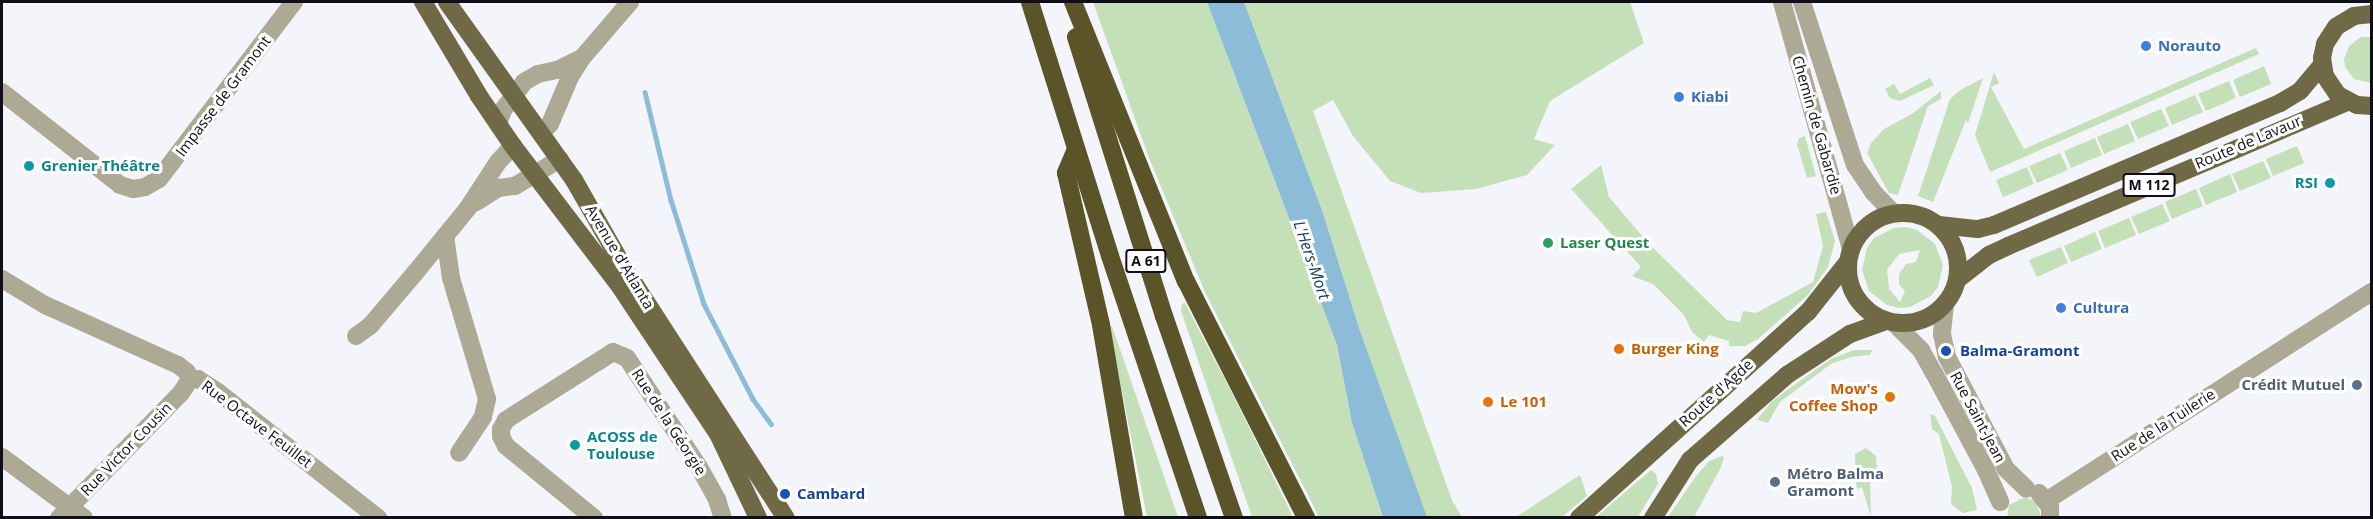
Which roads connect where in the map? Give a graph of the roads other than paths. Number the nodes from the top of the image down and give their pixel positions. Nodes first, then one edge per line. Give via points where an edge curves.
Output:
1 (294, 2) edge
2 (423, 2) edge
3 (447, 2) edge
4 (630, 2) edge
5 (1030, 2) edge
6 (1065, 2) edge
7 (1072, 2) edge
8 (1782, 2) edge
9 (1802, 2) edge
10 (2372, 14) edge
11 (582, 58) junction
12 (2322, 65) junction
13 (2, 92) edge
14 (514, 94) junction
15 (2348, 102) junction
16 (2372, 106) edge
17 (498, 124) junction
18 (541, 133) junction
19 (513, 146) junction
20 (1076, 149) junction
21 (560, 159) junction
22 (534, 176) junction
23 (468, 208) junction
24 (1894, 214) junction
25 (1939, 225) junction
26 (445, 236) junction
27 (1849, 256) junction
28 (2, 279) edge
29 (1957, 280) junction
30 (2372, 292) edge
31 (1945, 304) junction
32 (1890, 322) junction
33 (356, 336) dead end
34 (189, 378) junction
35 (459, 453) dead end
36 (2, 458) edge
37 (2026, 488) junction
38 (2048, 509) edge
39 (1998, 510) edge
40 (71, 514) edge
41 (378, 518) edge
42 (594, 518) edge
43 (723, 518) edge
44 (758, 518) edge
45 (786, 518) edge
46 (1134, 518) edge
47 (1198, 518) edge
48 (1233, 518) edge
49 (1306, 518) edge
50 (1579, 518) edge
51 (1653, 518) edge

1 - 13 street, Impasse de Gramont via 159,179 145,188 120,185
2 - 17 main road, Avenue d'Atlanta
3 - 14 main road, Avenue d'Atlanta
4 - 11 street
5 - 20 highway, A 61
6 - 48 highway, A 61
7 - 49 highway via 1186,281
8 - 27 street, Chemin de Gabardie
9 - 24 street, Chemin de Gabardie via 1855,165
10 - 12 main road via 2354,16 2336,27 2325,44
11 - 14 street via 538,74
11 - 18 street via 550,124
12 - 15 main road via 2330,86
12 - 25 main road, Route de Lavaur / M 112 via 2300,91 2280,103 2004,221 1978,229
14 - 17 street
14 - 18 main road, Avenue d'Atlanta
15 - 16 main road
15 - 29 main road, Route de Lavaur / M 112 via 2008,246 1989,255
17 - 19 main road, Avenue d'Atlanta
18 - 19 main road
18 - 21 main road, Avenue d'Atlanta
19 - 22 main road, Avenue d'Atlanta
19 - 23 street
20 - 46 highway via 1066,173 1101,325
20 - 47 highway, A 61
21 - 22 street
21 - 45 main road, Avenue d'Atlanta
22 - 23 street via 488,193
22 - 44 main road, Avenue d'Atlanta via 621,288 717,434
23 - 26 street
24 - 25 main road via 1912,214
24 - 27 main road via 1863,230
25 - 29 main road via 1955,251
26 - 33 street via 370,326
26 - 35 street via 451,278 487,399 483,417
27 - 32 main road via 1850,288 1856,299 1869,313
27 - 50 main road, Route d'Agde via 1808,312
28 - 34 street, Rue Octave Feuillet via 45,305 178,366
29 - 31 main road
30 - 38 street, Rue de la Tuilerie
31 - 32 main road via 1930,317 1908,324
31 - 37 street, Rue Saint-Jean via 1941,334 1947,357 2006,469
32 - 39 street, Rue Saint-Jean via 1920,350 1934,373 1986,470
32 - 51 main road via 1850,334 1787,375 1690,460
34 - 40 street, Rue Victor Cousin via 182,393
34 - 41 street, Rue Octave Feuillet via 198,379 218,392
36 - 40 street
37 - 38 street, Rue Saint-Jean via 2041,494
37 - 39 street via 2011,491
42 - 43 street, Rue de la Géorgie via 506,446 501,429 506,420 613,352 627,358 699,467

